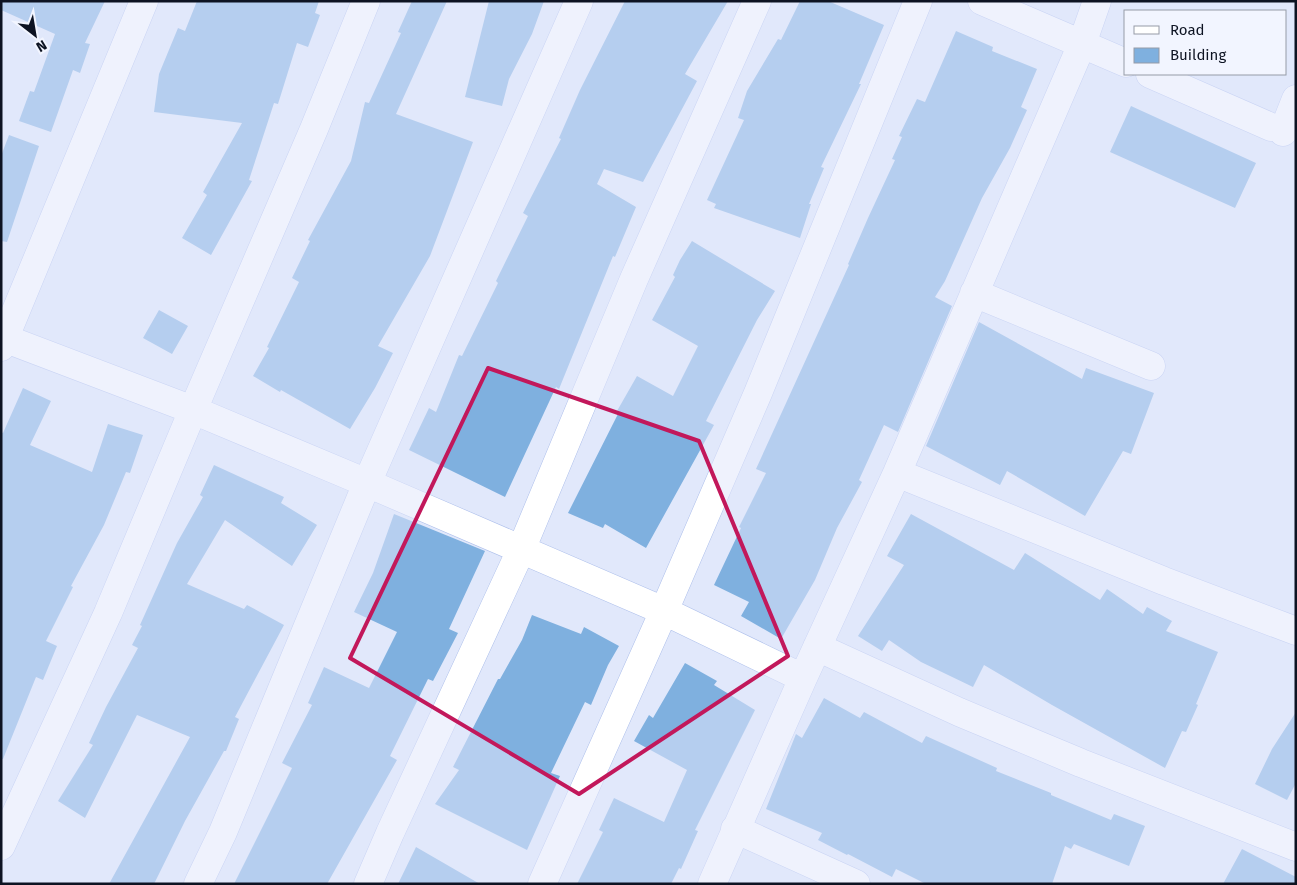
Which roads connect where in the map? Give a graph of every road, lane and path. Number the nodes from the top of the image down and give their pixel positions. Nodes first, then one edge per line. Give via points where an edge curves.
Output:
1 (144, 1) edge
2 (366, 1) edge
3 (579, 1) edge
4 (757, 1) edge
5 (918, 1) edge
6 (982, 1) edge
7 (1097, 1) edge
8 (1082, 44) junction
9 (1124, 62) edge
10 (1152, 75) edge
11 (1296, 99) edge
12 (974, 292) junction
13 (2, 341) edge
14 (1151, 366) dead end
15 (193, 410) junction
16 (898, 473) junction
17 (367, 483) junction
18 (521, 550) junction
19 (664, 611) junction
20 (1296, 632) edge
21 (817, 646) junction
22 (803, 678) junction
23 (735, 829) junction
24 (1, 846) edge
25 (1296, 847) edge
26 (198, 884) edge
27 (368, 884) edge
28 (542, 884) edge
29 (712, 884) edge
30 (856, 884) edge

1 - 13 street
2 - 15 street
3 - 17 street
4 - 18 street via 634,279
5 - 19 street via 758,393
6 - 8 street
7 - 8 street
8 - 9 street
8 - 12 street
10 - 11 street via 1277,130
12 - 14 street
12 - 16 street
13 - 15 street
15 - 17 street
15 - 24 street via 108,613
16 - 20 street
16 - 21 street
17 - 18 street
17 - 26 street
18 - 19 street
18 - 27 street
19 - 22 street
19 - 28 street
21 - 22 street
21 - 25 street via 968,716 1080,763
22 - 23 street
23 - 29 street
23 - 30 street

